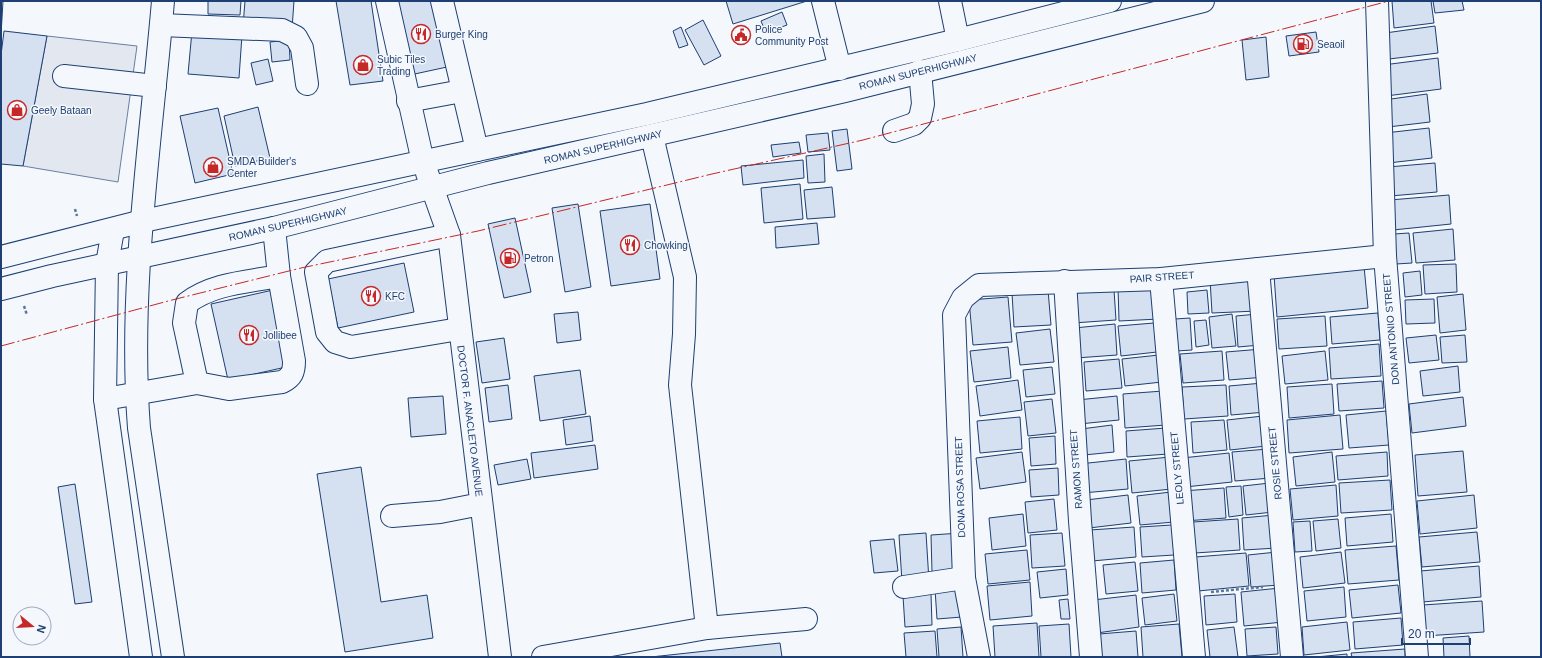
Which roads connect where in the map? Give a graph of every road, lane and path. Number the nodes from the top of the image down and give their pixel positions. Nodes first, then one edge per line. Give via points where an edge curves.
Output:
1 (163, 1) edge
2 (387, 1) edge
3 (442, 1) edge
4 (823, 1) edge
5 (950, 1) edge
6 (1110, 1) edge
7 (1203, 1) edge
8 (1377, 1) edge
9 (161, 25) junction
10 (958, 40) junction
11 (840, 70) junction
12 (920, 72) junction
13 (64, 76) dead end
14 (307, 84) dead end
15 (155, 86) junction
16 (462, 90) junction
17 (408, 101) junction
18 (894, 131) dead end
19 (652, 136) junction
20 (477, 150) junction
21 (423, 162) junction
22 (431, 187) junction
23 (143, 221) junction
24 (274, 228) junction
25 (113, 230) junction
26 (449, 236) junction
27 (1385, 256) junction
28 (1, 257) edge
29 (139, 257) junction
30 (107, 264) junction
31 (1258, 269) junction
32 (279, 276) junction
33 (1161, 278) junction
34 (1064, 281) junction
35 (1, 289) edge
36 (954, 315) joint
37 (459, 329) junction
38 (198, 382) junction
39 (136, 393) junction
40 (105, 399) junction
41 (481, 504) junction
42 (392, 516) dead end
43 (964, 578) junction
44 (1286, 585) junction
45 (904, 587) dead end
46 (1188, 595) junction
47 (806, 619) dead end
48 (707, 628) junction
49 (141, 657) edge
50 (173, 657) edge
51 (500, 657) edge
52 (543, 657) edge
53 (979, 657) edge
54 (1091, 657) edge
55 (1194, 657) edge
56 (1292, 657) edge
57 (1417, 657) edge

1 - 9 street
2 - 17 street, DOCTOR F. ANACLETO AVENUE
3 - 16 street
4 - 11 street
5 - 10 street
6 - 10 street, ROMAN SUPERHIGHWAY
7 - 12 street, ROMAN SUPERHIGHWAY
8 - 27 street, DON ANTONIO STREET
9 - 14 street via 282,30 296,37 302,48
9 - 15 street
10 - 11 street, ROMAN SUPERHIGHWAY
11 - 20 street, ROMAN SUPERHIGHWAY
12 - 18 street via 923,104 920,118 914,124
12 - 19 street, ROMAN SUPERHIGHWAY
13 - 15 street
15 - 23 street
16 - 17 street
16 - 20 street
17 - 21 street, DOCTOR F. ANACLETO AVENUE
19 - 22 street, ROMAN SUPERHIGHWAY
19 - 48 street via 685,277 680,385
20 - 21 street, ROMAN SUPERHIGHWAY
21 - 22 street, DOCTOR F. ANACLETO AVENUE
21 - 23 street, ROMAN SUPERHIGHWAY
22 - 24 street, ROMAN SUPERHIGHWAY
22 - 26 street, DOCTOR F. ANACLETO AVENUE
23 - 25 street, ROMAN SUPERHIGHWAY
23 - 29 street
24 - 29 street, ROMAN SUPERHIGHWAY
24 - 32 street
25 - 28 street, ROMAN SUPERHIGHWAY
25 - 30 street
26 - 37 street, DOCTOR F. ANACLETO AVENUE
26 - 37 street via 327,261 316,272 327,332 335,342 351,347
27 - 31 street, PAIR STREET
27 - 57 street, DON ANTONIO STREET
29 - 30 street, ROMAN SUPERHIGHWAY
29 - 39 street
30 - 35 street, ROMAN SUPERHIGHWAY
30 - 40 street
31 - 33 street, PAIR STREET
31 - 44 street, ROSIE STREET
32 - 38 street via 211,289 187,303 184,323
32 - 38 street via 294,361 294,370 290,378 282,382 229,389
33 - 34 street, PAIR STREET
33 - 46 street, LEOLY STREET
34 - 36 street, PAIR STREET via 979,285 963,298
34 - 54 street, RAMON STREET
36 - 43 street, DONA ROSA STREET
37 - 41 street, DOCTOR F. ANACLETO AVENUE
38 - 39 street
39 - 40 street
39 - 50 street
40 - 49 street
41 - 42 street via 440,512
41 - 51 street, DOCTOR F. ANACLETO AVENUE
43 - 45 street
43 - 53 street, DONA ROSA STREET
44 - 46 path
44 - 56 street, ROSIE STREET
46 - 55 street, LEOLY STREET
47 - 48 street
48 - 52 street

